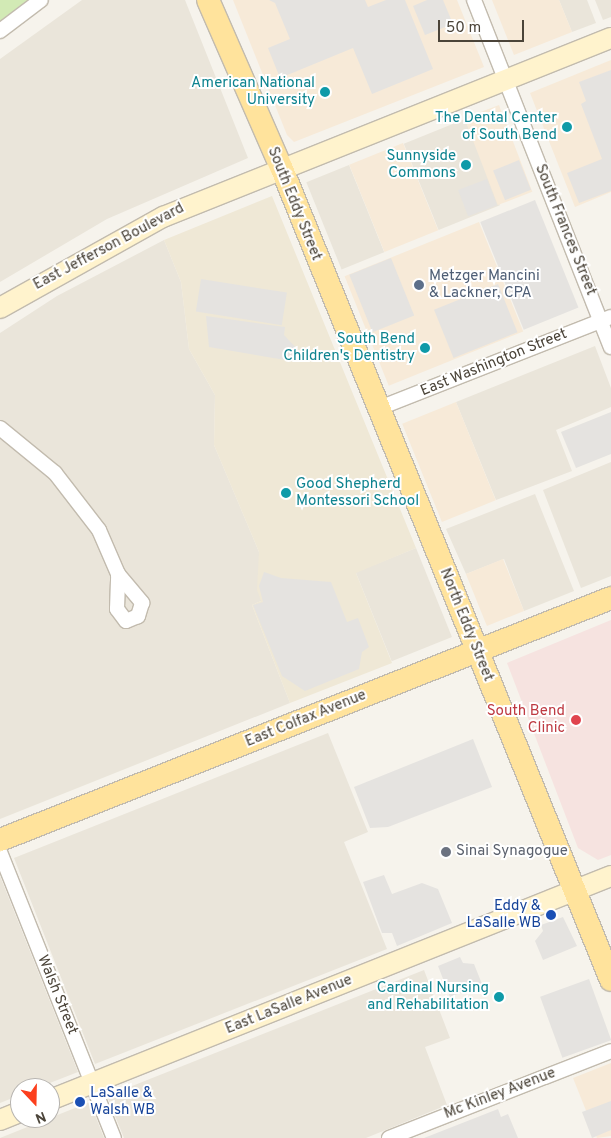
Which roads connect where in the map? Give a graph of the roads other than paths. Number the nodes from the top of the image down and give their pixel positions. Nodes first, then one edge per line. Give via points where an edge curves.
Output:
1 (41, 0) edge
2 (208, 0) edge
3 (474, 0) edge
4 (0, 31) edge
5 (611, 38) edge
6 (505, 80) junction
7 (282, 169) junction
8 (0, 308) edge
9 (606, 319) edge
10 (611, 347) edge
11 (377, 409) junction
12 (0, 428) edge
13 (118, 574) dead end
14 (611, 598) edge
15 (476, 652) junction
16 (0, 840) edge
17 (0, 852) edge
18 (611, 876) edge
19 (576, 890) junction
20 (611, 980) edge
21 (611, 1051) edge
22 (92, 1083) junction
23 (60, 1096) edge
24 (114, 1138) edge
25 (389, 1138) edge

1 - 4 street
2 - 7 main road, South Eddy Street
3 - 6 street, South Frances Street
5 - 6 street, East Jefferson Boulevard
6 - 7 street, East Jefferson Boulevard
6 - 9 street, South Frances Street
7 - 8 street, East Jefferson Boulevard via 163,216
7 - 11 main road, South Eddy Street
9 - 10 street, South Frances Street
9 - 11 street, East Washington Street
11 - 15 main road, North Eddy Street
12 - 13 street via 70,489 99,530
14 - 15 main road, East Colfax Avenue
15 - 16 main road, East Colfax Avenue
15 - 19 main road, North Eddy Street
17 - 22 street, Walsh Street
18 - 19 street, East LaSalle Avenue
19 - 20 main road, North Eddy Street
19 - 22 street, East LaSalle Avenue
21 - 25 street, Mc Kinley Avenue
22 - 23 street, East LaSalle Avenue
22 - 24 street, Walsh Street

